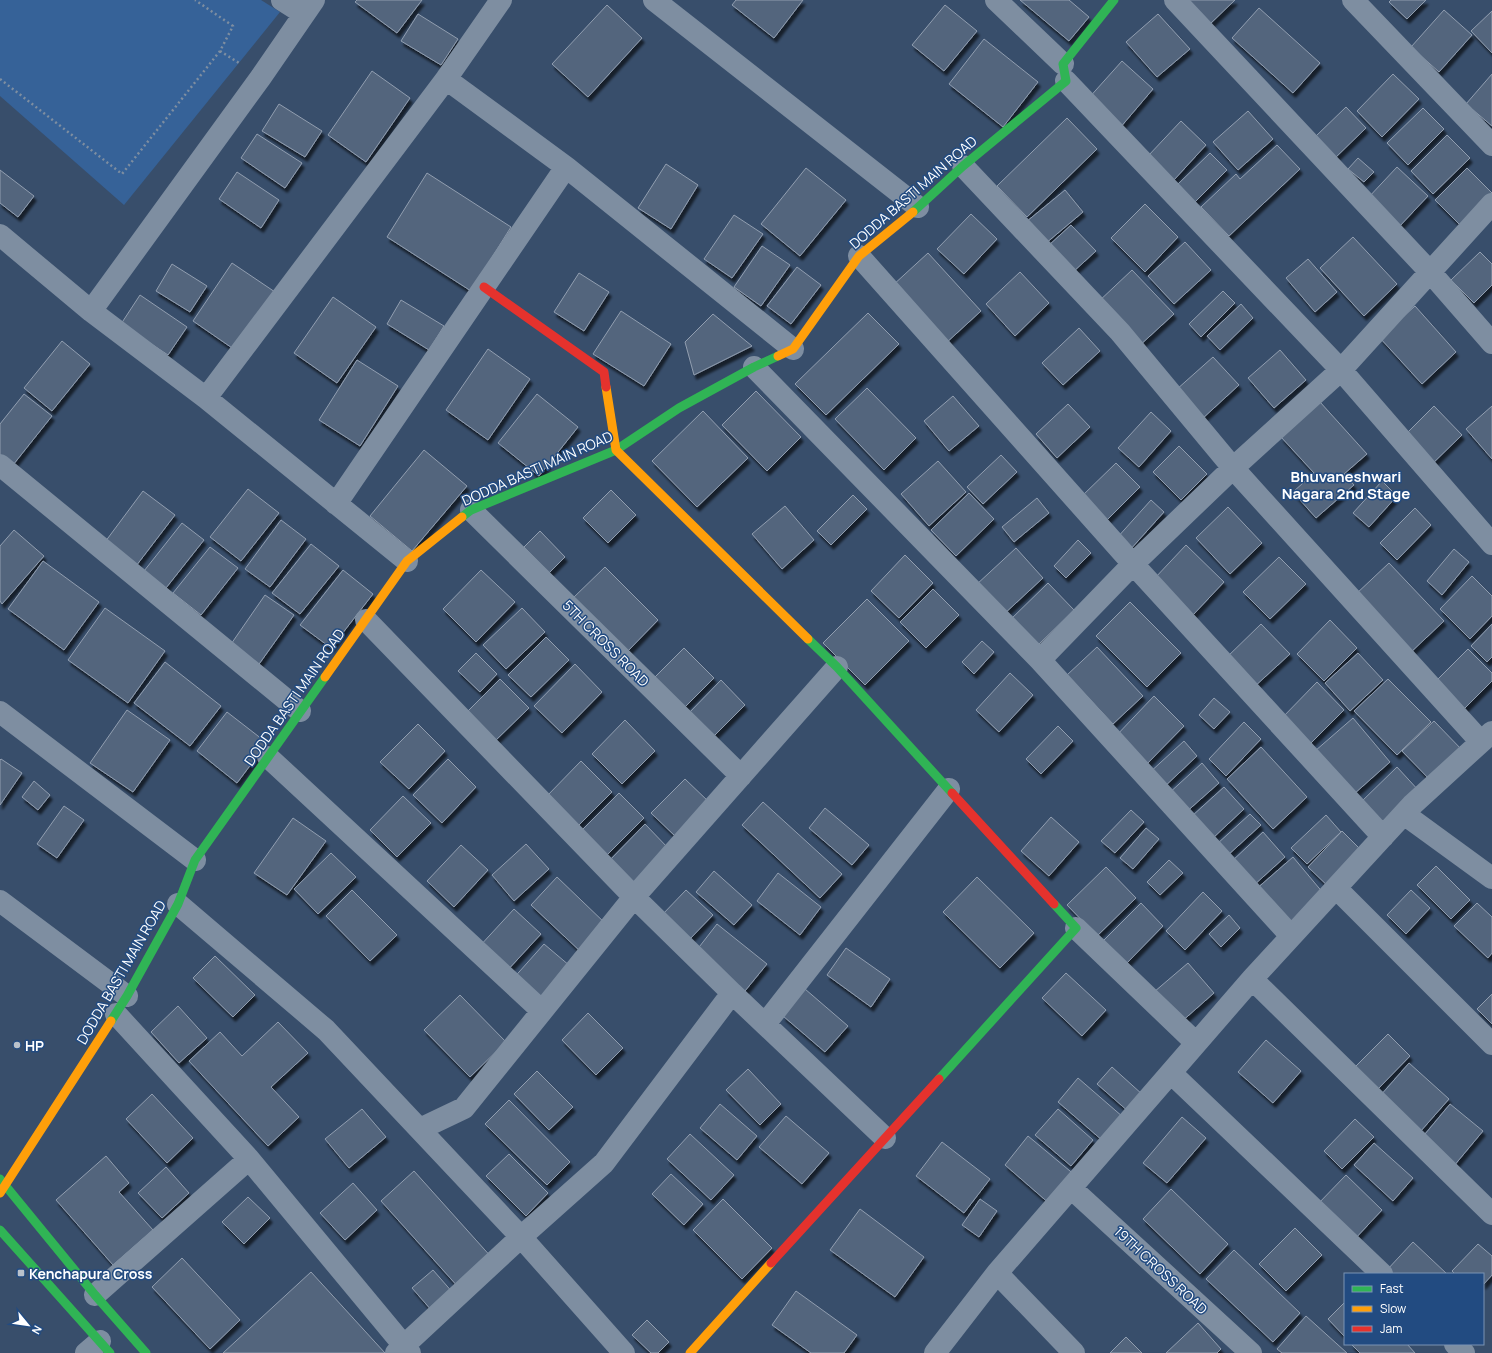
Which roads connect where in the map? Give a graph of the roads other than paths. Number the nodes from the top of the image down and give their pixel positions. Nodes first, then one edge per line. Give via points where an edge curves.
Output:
1 (282, 0) edge
2 (501, 0) edge
3 (654, 0) edge
4 (996, 0) edge
5 (1114, 0) edge
6 (1175, 0) edge
7 (1353, 0) edge
8 (309, 7) edge
9 (1065, 72) junction
10 (446, 79) junction
11 (1492, 145) edge
12 (963, 166) junction
13 (566, 168) junction
14 (1492, 204) edge
15 (918, 207) junction
16 (0, 235) edge
17 (859, 256) junction
18 (1431, 273) junction
19 (484, 287) junction
20 (91, 310) junction
21 (1492, 343) edge
22 (794, 349) junction
23 (754, 367) junction
24 (1341, 370) junction
25 (206, 398) junction
26 (616, 450) junction
27 (0, 465) edge
28 (1233, 468) junction
29 (336, 504) junction
30 (471, 510) junction
31 (1492, 544) edge
32 (407, 561) junction
33 (1133, 564) junction
34 (366, 620) junction
35 (1040, 660) junction
36 (837, 667) junction
37 (0, 712) edge
38 (300, 712) junction
39 (1486, 737) edge
40 (268, 757) junction
41 (741, 776) junction
42 (949, 789) junction
43 (1404, 814) junction
44 (1383, 837) junction
45 (195, 860) junction
46 (1492, 878) edge
47 (1336, 888) junction
48 (634, 897) junction
49 (0, 901) edge
50 (178, 904) junction
51 (1076, 928) junction
52 (1291, 936) junction
53 (1252, 979) junction
54 (732, 993) junction
55 (122, 1005) junction
56 (542, 1011) junction
57 (765, 1024) junction
58 (1196, 1043) junction
59 (1492, 1044) edge
60 (1171, 1073) junction
61 (420, 1129) junction
62 (885, 1138) junction
63 (249, 1159) junction
64 (2, 1186) edge
65 (1071, 1188) junction
66 (1492, 1214) edge
67 (0, 1230) edge
68 (521, 1237) junction
69 (997, 1273) junction
70 (1381, 1273) edge
71 (95, 1295) junction
72 (1456, 1345) edge
73 (99, 1349) edge
74 (403, 1350) edge
75 (146, 1353) edge
76 (624, 1353) edge
77 (690, 1353) edge
78 (935, 1353) edge
79 (1074, 1353) edge
80 (1251, 1353) edge
81 (1464, 1353) edge

1 - 8 street
2 - 10 street
3 - 15 street
4 - 9 street
5 - 9 street, DODDA BASTI MAIN ROAD
6 - 18 street
7 - 11 street
8 - 20 street
9 - 12 street, DODDA BASTI MAIN ROAD
9 - 24 street
10 - 13 street
10 - 25 street
12 - 15 street, DODDA BASTI MAIN ROAD
12 - 28 street via 1120,332
13 - 19 street
13 - 22 street
14 - 18 street
15 - 17 street, DODDA BASTI MAIN ROAD via 901,224
16 - 20 street
17 - 22 street, DODDA BASTI MAIN ROAD
17 - 33 street
18 - 21 street
18 - 24 street
19 - 26 street via 604,372
19 - 29 street
20 - 25 street
22 - 23 street, DODDA BASTI MAIN ROAD
23 - 26 street, DODDA BASTI MAIN ROAD via 679,408
23 - 35 street
24 - 28 street
24 - 31 street
25 - 29 street
26 - 30 street, DODDA BASTI MAIN ROAD
26 - 36 street
27 - 38 street
28 - 33 street
28 - 39 street
29 - 32 street
30 - 32 street, DODDA BASTI MAIN ROAD
30 - 41 street, 5TH CROSS ROAD
32 - 34 street, DODDA BASTI MAIN ROAD
33 - 35 street
33 - 44 street
34 - 38 street, DODDA BASTI MAIN ROAD
34 - 48 street
35 - 52 street
36 - 41 street
36 - 42 street
37 - 45 street
38 - 40 street, DODDA BASTI MAIN ROAD
39 - 43 street
40 - 45 street, DODDA BASTI MAIN ROAD
40 - 56 street
41 - 48 street
42 - 51 street
42 - 57 street
43 - 44 street
43 - 46 street
44 - 47 street
45 - 50 street, DODDA BASTI MAIN ROAD
47 - 52 street
47 - 59 street
48 - 54 street
48 - 56 street
49 - 55 street
50 - 55 street, DODDA BASTI MAIN ROAD
50 - 61 street via 326,1030
51 - 58 street
51 - 62 street
52 - 53 street
53 - 58 street
53 - 66 street
54 - 57 street
54 - 68 street via 604,1163
55 - 63 street
55 - 64 street, DODDA BASTI MAIN ROAD
56 - 61 street via 464,1108
57 - 62 street
58 - 60 street
60 - 65 street
60 - 70 street
61 - 68 street
62 - 77 street
63 - 71 street
63 - 74 street
64 - 71 street
65 - 69 street
65 - 80 street, 19TH CROSS ROAD
67 - 73 street
68 - 74 street
68 - 76 street
69 - 78 street
69 - 79 street
71 - 75 street
72 - 81 street

